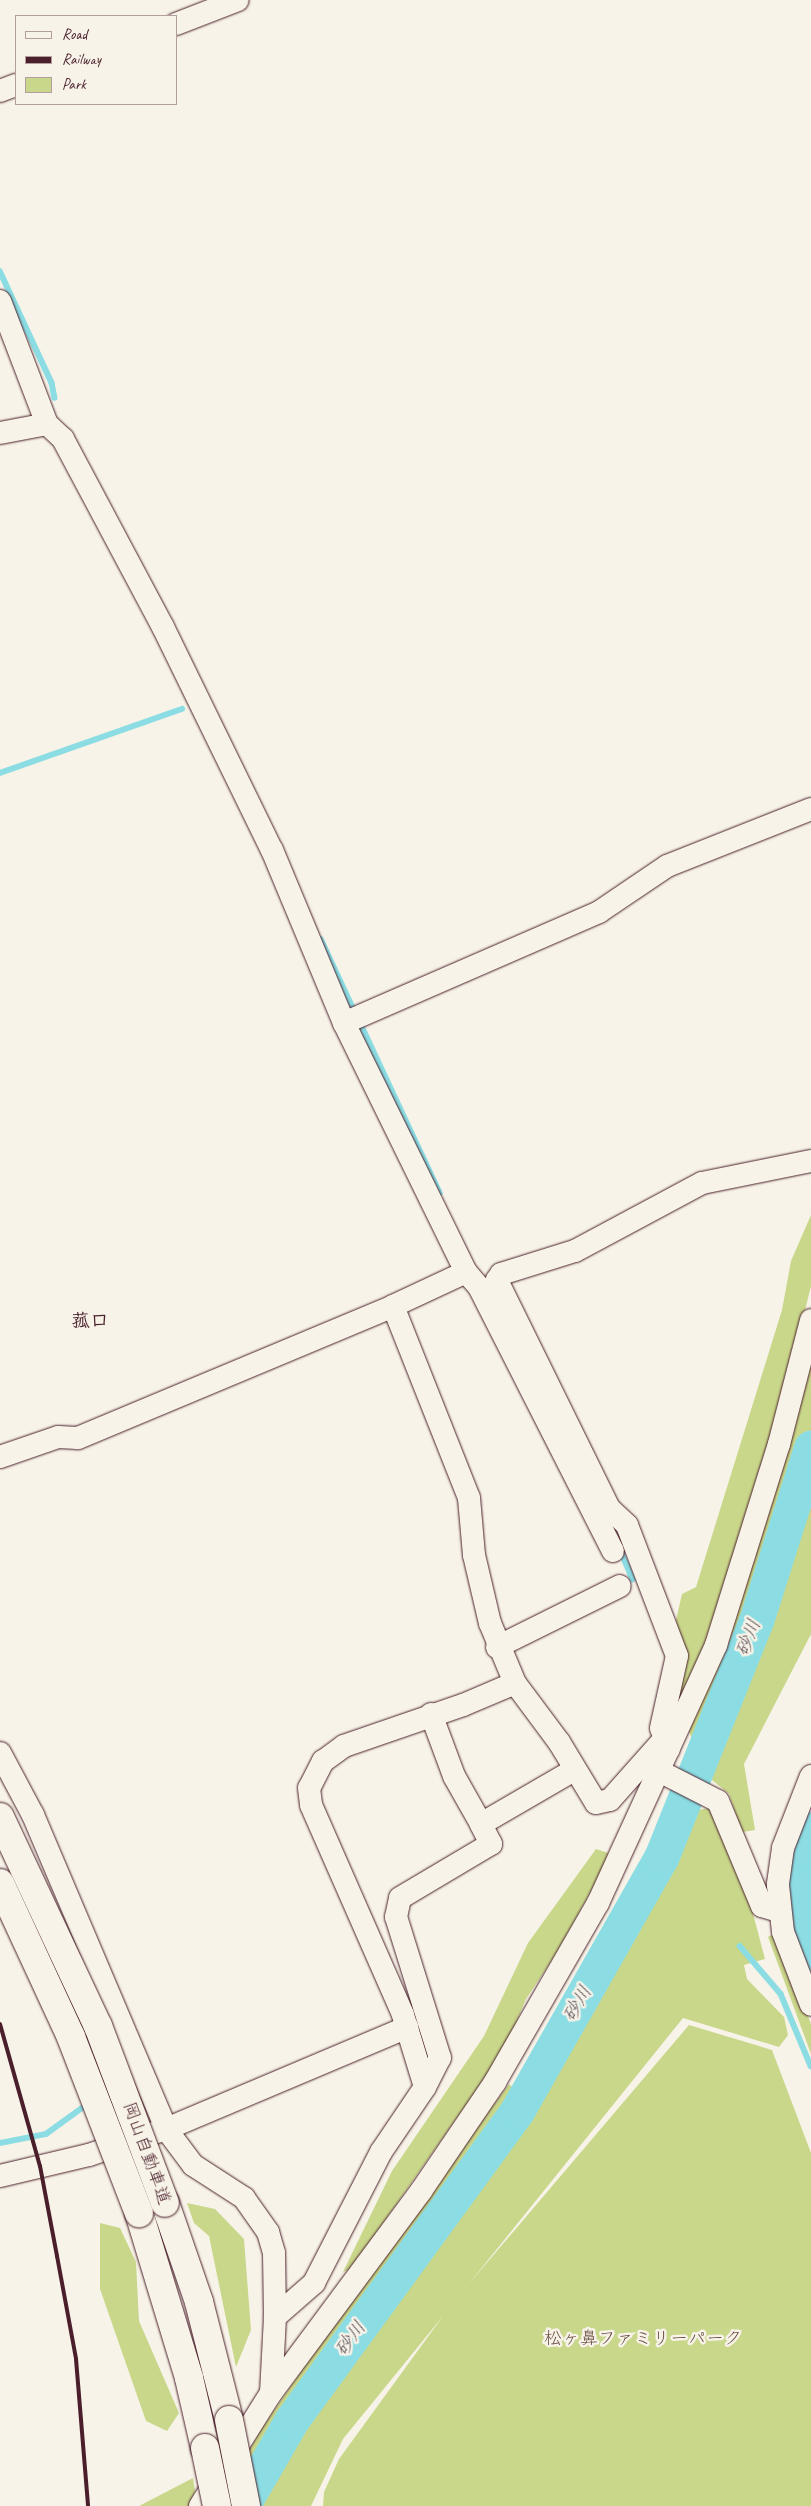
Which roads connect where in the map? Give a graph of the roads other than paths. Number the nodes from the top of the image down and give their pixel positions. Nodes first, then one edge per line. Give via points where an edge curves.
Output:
1 (234, 1) edge
2 (178, 23) edge
3 (15, 85) edge
4 (0, 91) edge
5 (0, 302) edge
6 (47, 424) junction
7 (0, 433) edge
8 (811, 809) edge
9 (353, 1019) junction
10 (811, 1161) edge
11 (482, 1282) junction
12 (393, 1306) junction
13 (811, 1320) edge
14 (0, 1457) edge
15 (613, 1551) dead end
16 (620, 1586) dead end
17 (497, 1647) junction
18 (515, 1682) junction
19 (431, 1714) junction
20 (667, 1744) junction
21 (0, 1753) edge
22 (574, 1770) junction
23 (663, 1773) junction
24 (811, 1776) edge
25 (0, 1817) edge
26 (480, 1824) junction
27 (0, 1883) edge
28 (778, 1911) junction
29 (811, 2005) edge
30 (407, 2027) junction
31 (425, 2087) junction
32 (166, 2129) junction
33 (1, 2172) edge
34 (276, 2317) junction
35 (271, 2393) junction
36 (200, 2506) edge
37 (217, 2506) edge
38 (246, 2506) edge

1 - 2 street
3 - 4 street
5 - 6 street
6 - 7 street
6 - 9 street via 62,440 163,627
8 - 9 street via 667,866 600,912
9 - 11 street
10 - 11 street via 702,1183 575,1251
11 - 12 street
11 - 15 street
11 - 20 street via 609,1508 627,1525 677,1656 661,1728
12 - 14 street via 78,1438 58,1437
12 - 17 street via 469,1498 474,1555
13 - 20 street via 779,1444 716,1645
16 - 17 street
17 - 18 street
18 - 19 street
18 - 22 street
19 - 26 street via 454,1776
19 - 30 street via 344,1746 323,1760 308,1788
20 - 22 street via 610,1800 591,1800
20 - 23 street
21 - 32 street via 33,1815
22 - 26 street
23 - 28 street via 718,1802 762,1906
23 - 35 street via 598,1903 495,2082 421,2192
24 - 28 street via 780,1864
25 - 38 highway, 岡山自動車道, bridge via 98,2026 165,2203 198,2302 229,2420
26 - 31 street via 491,1844 400,1898 396,1907 440,2058
27 - 37 highway, 岡山自動車道, bridge via 71,2037 139,2213 185,2361
28 - 29 street
30 - 31 street
30 - 32 street
31 - 34 street via 381,2152 314,2283
32 - 33 street via 89,2155
32 - 34 street via 193,2165 244,2198 258,2213 274,2253
34 - 35 street
35 - 36 street

